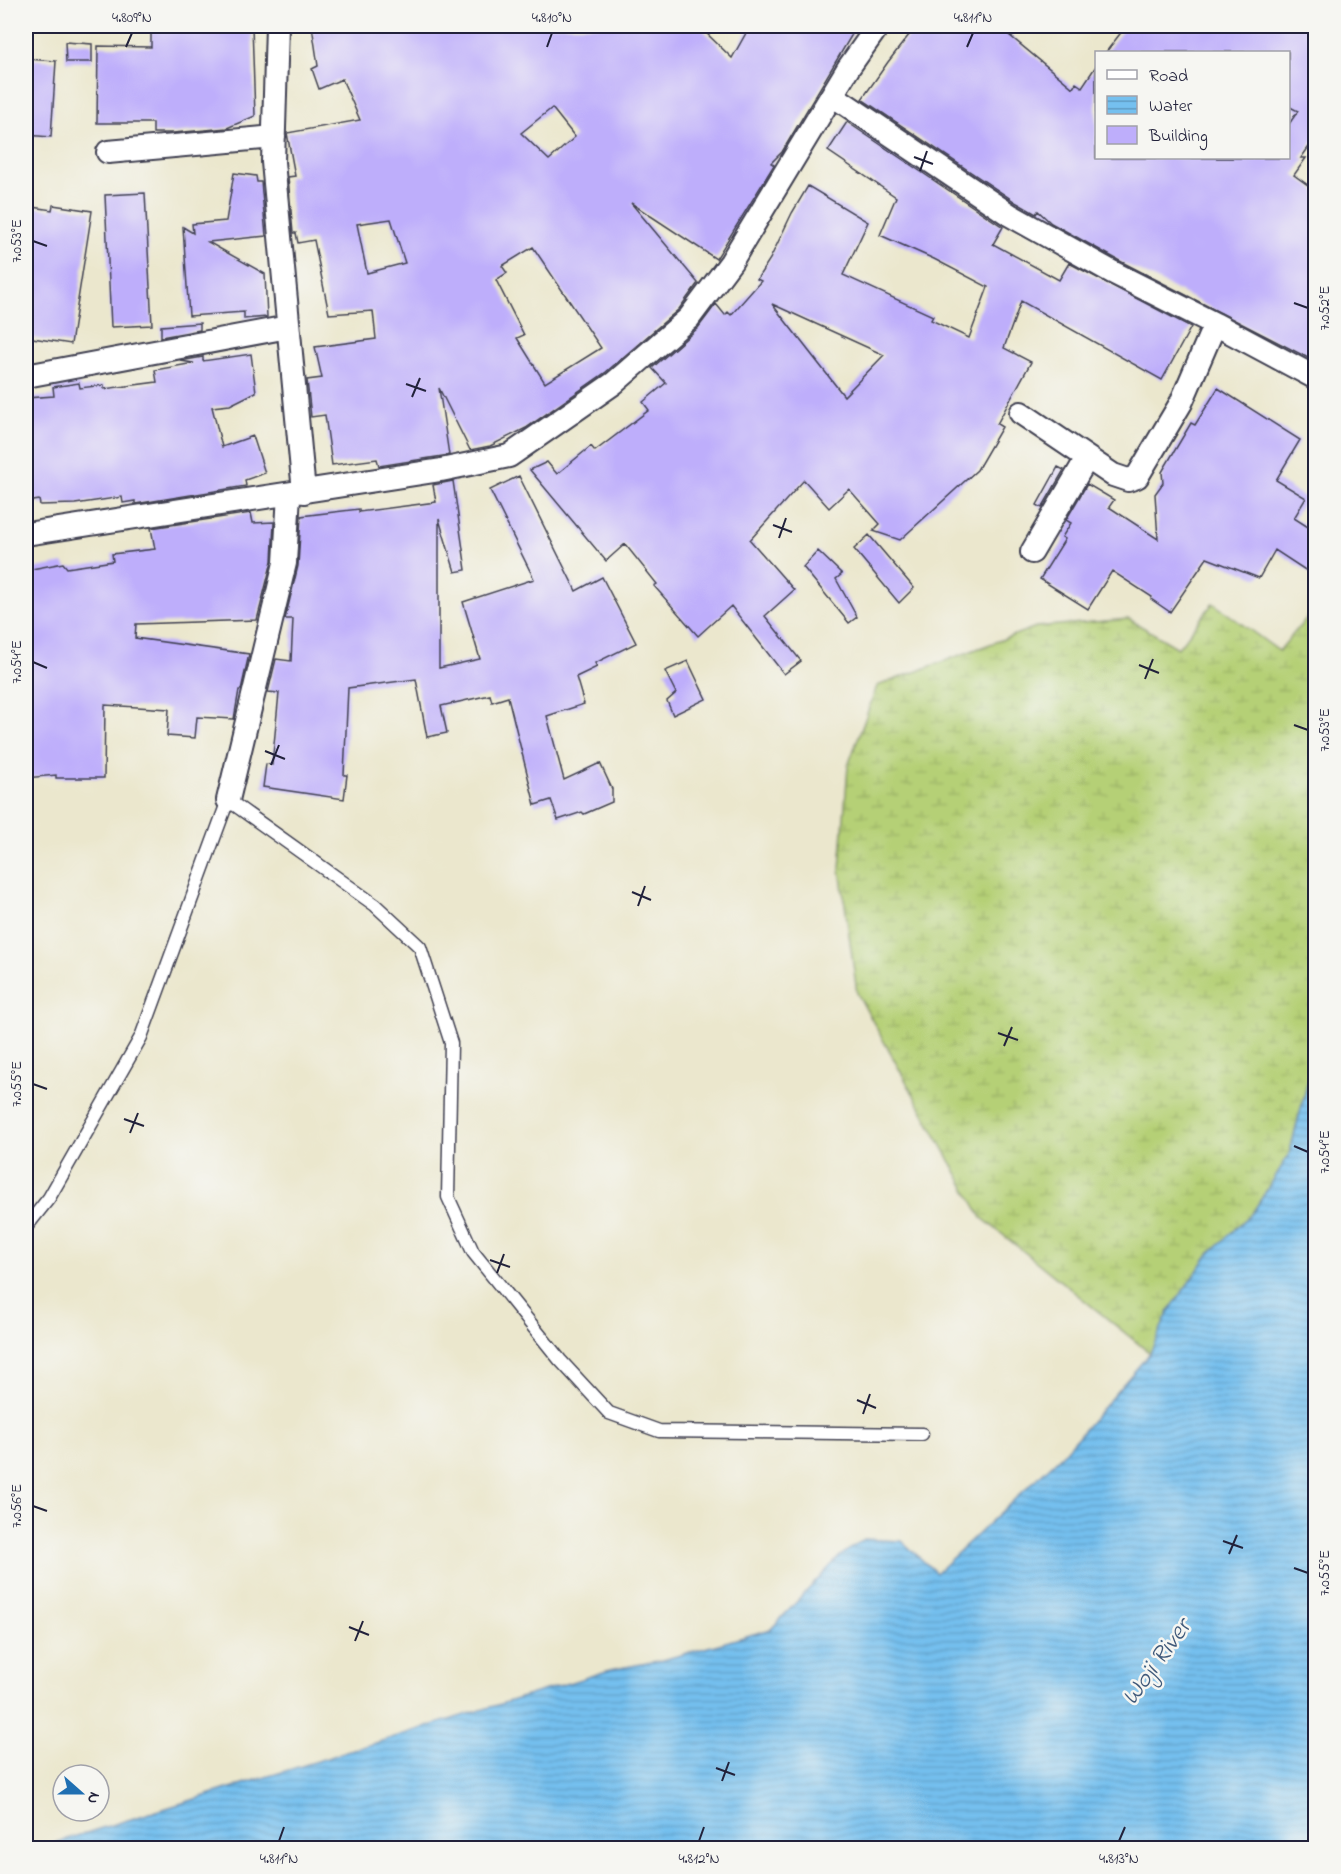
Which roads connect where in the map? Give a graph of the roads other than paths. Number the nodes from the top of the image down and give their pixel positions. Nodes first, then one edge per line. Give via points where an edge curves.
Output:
1 (277, 26) edge
2 (878, 26) edge
3 (832, 95) junction
4 (274, 137) junction
5 (108, 152) dead end
6 (1215, 324) junction
7 (288, 327) junction
8 (26, 375) edge
9 (1316, 378) edge
10 (1021, 413) dead end
11 (1088, 458) junction
12 (296, 493) junction
13 (26, 534) edge
14 (1032, 552) dead end
15 (228, 800) junction
16 (26, 1227) edge
17 (922, 1434) dead end

1 - 4 street
2 - 3 street
3 - 6 street via 1010,215
3 - 12 street via 731,262 688,318 614,383 509,456
4 - 5 street
4 - 7 street
6 - 9 street
6 - 11 street via 1181,403 1137,477 1128,480 1113,475
7 - 8 street
7 - 12 street
10 - 11 street
11 - 14 street
12 - 13 street
12 - 15 street via 285,563
15 - 16 lane via 141,1037 49,1198
15 - 17 lane via 375,905 420,947 451,1043 448,1197 473,1252 560,1360 609,1413 659,1431

